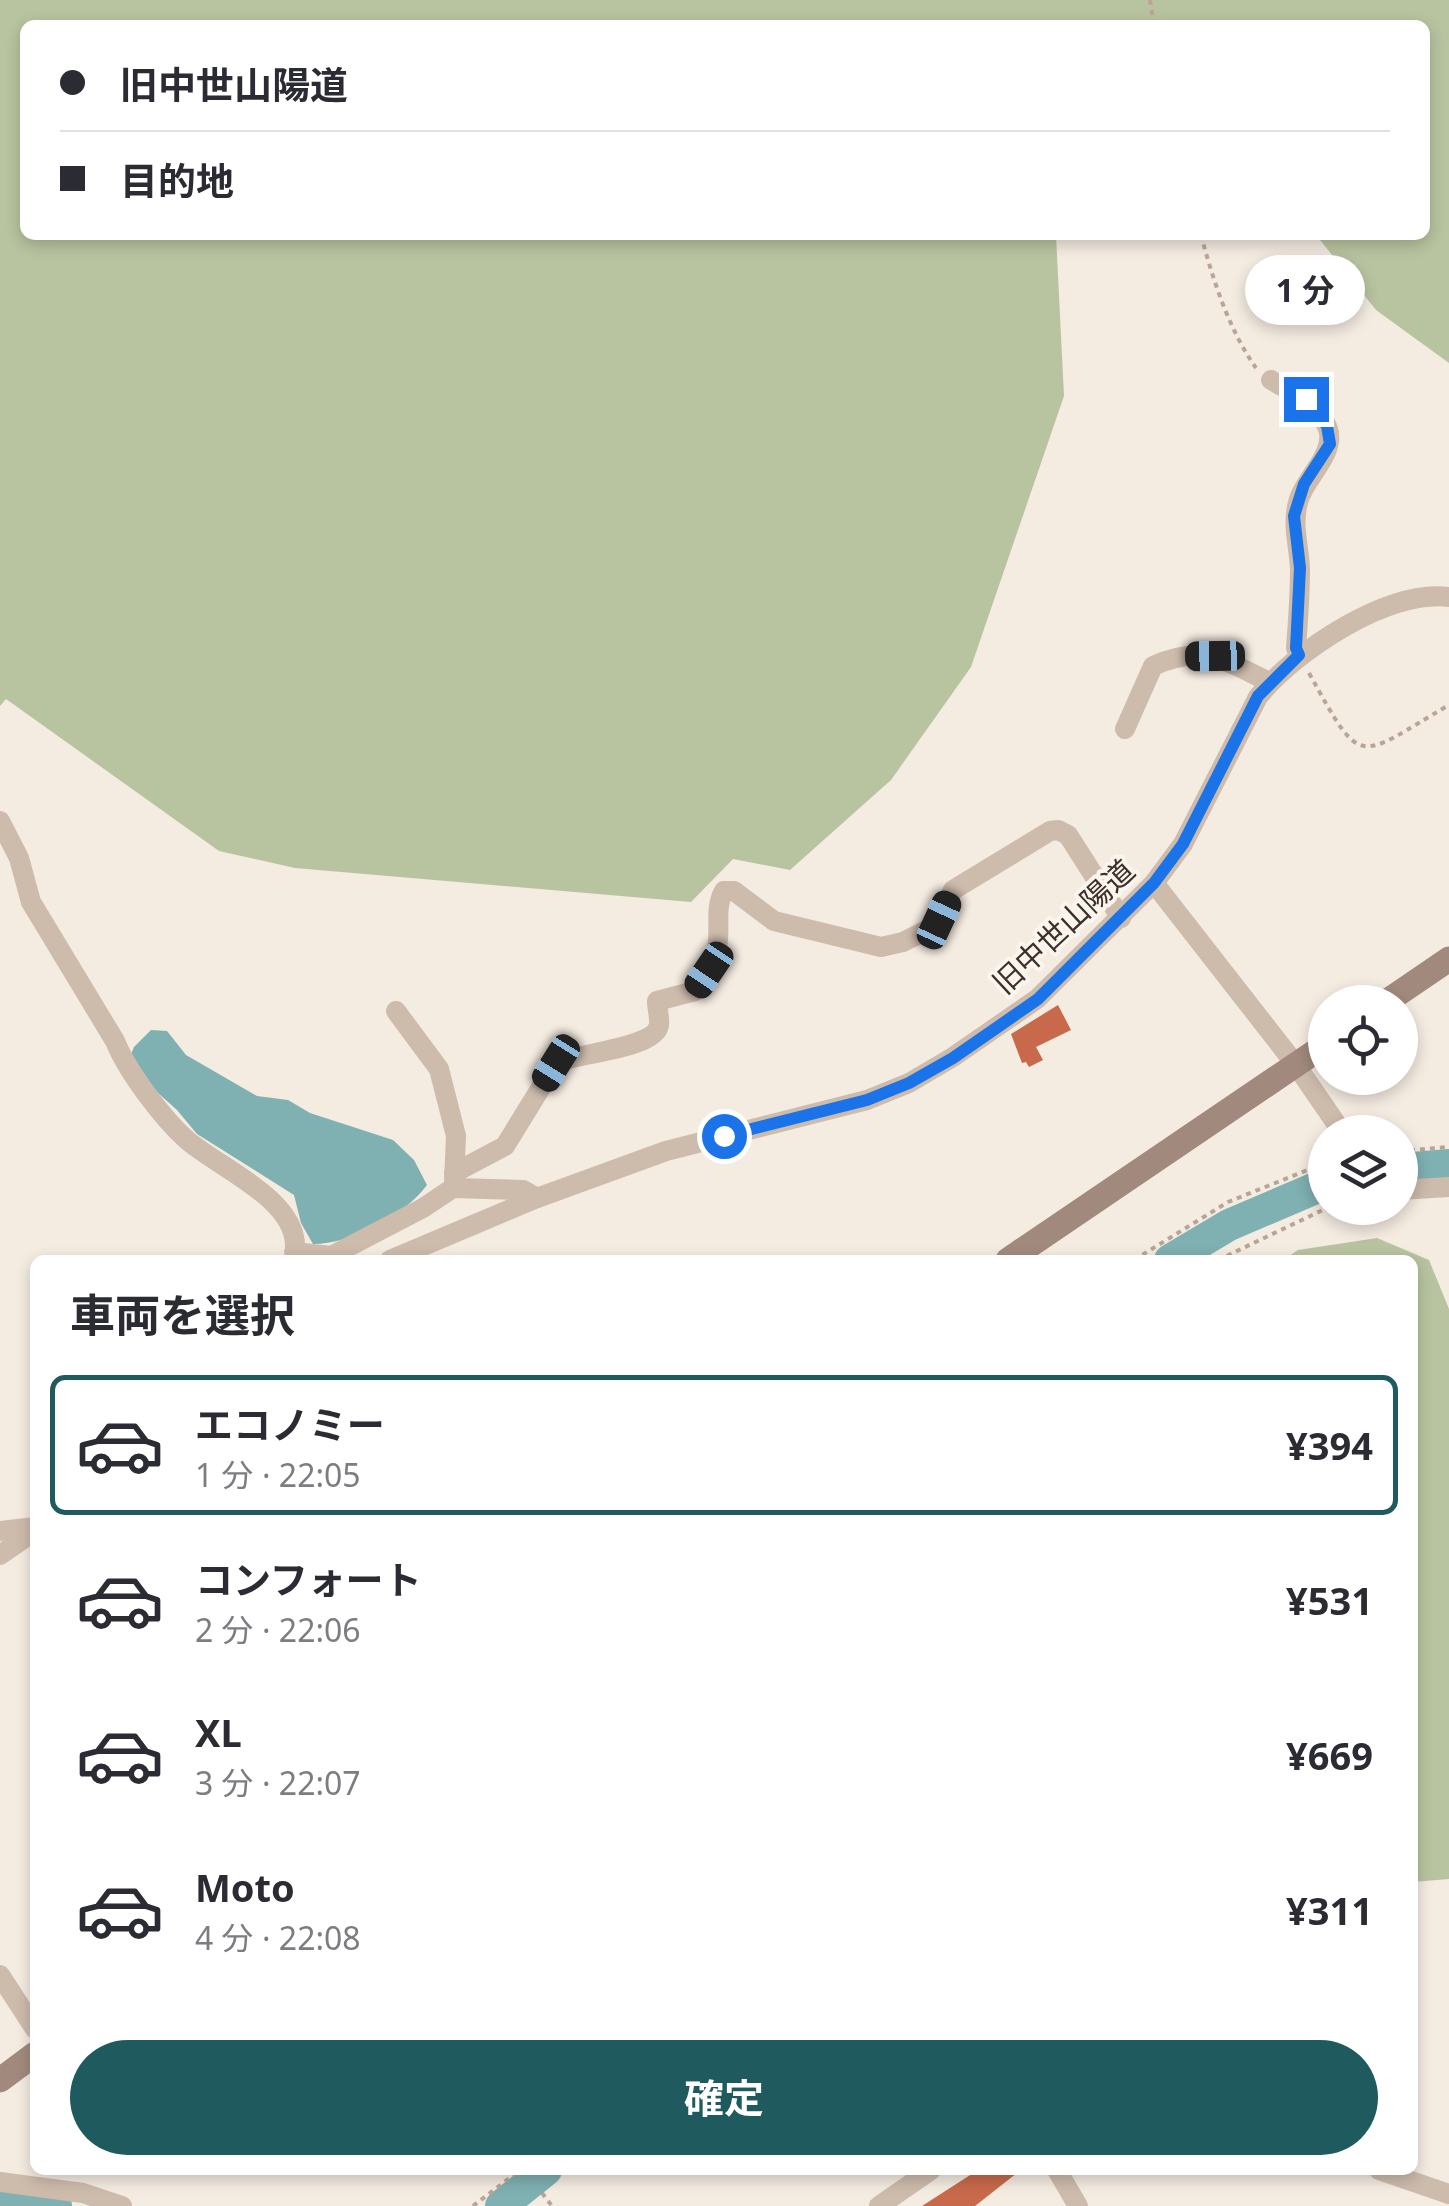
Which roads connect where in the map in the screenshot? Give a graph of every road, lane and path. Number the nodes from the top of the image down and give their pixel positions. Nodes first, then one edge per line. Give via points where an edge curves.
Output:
1 (1202, 240) edge
2 (1271, 380) joint
3 (1449, 597) edge
4 (1299, 655) junction
5 (1269, 682) junction
6 (1449, 706) edge
7 (1125, 729) dead end
8 (0, 821) edge
9 (1154, 883) junction
10 (1121, 918) junction
11 (1449, 959) edge
12 (1411, 985) edge
13 (396, 1011) dead end
14 (1308, 1057) edge
15 (1296, 1065) junction
16 (1330, 1115) edge
17 (1449, 1148) edge
18 (1418, 1149) edge
19 (1308, 1170) edge
20 (454, 1181) junction
21 (1449, 1188) edge
22 (1418, 1189) edge
23 (537, 1198) junction
24 (423, 1208) junction
25 (1308, 1217) edge
26 (295, 1255) edge
27 (333, 1255) edge
28 (387, 1255) edge
29 (400, 1255) edge
30 (1015, 1255) edge
31 (1142, 1255) edge
32 (1228, 1255) edge
33 (30, 1529) edge
34 (0, 1531) edge
35 (30, 1533) edge
36 (0, 1554) edge
37 (0, 1976) edge
38 (30, 2021) edge
39 (30, 2058) edge
40 (0, 2080) edge
41 (514, 2175) edge
42 (924, 2175) edge
43 (1061, 2175) edge
44 (1394, 2175) edge
45 (3, 2189) edge
46 (542, 2193) dead end
47 (1449, 2194) edge
48 (122, 2206) edge
49 (474, 2206) edge
50 (552, 2206) edge
51 (879, 2206) edge
52 (1078, 2206) edge

1 - 2 path via 1246,355
2 - 4 street via 1306,399 1330,434 1294,516
3 - 4 street, 旧中世山陽道 via 1421,596 1394,606
4 - 5 street, 旧中世山陽道
4 - 6 path via 1356,746 1380,745
5 - 7 street via 1215,656 1173,656 1152,666
5 - 9 street, 旧中世山陽道 via 1183,844
8 - 26 street via 31,902 124,1065 186,1139 282,1214 295,1238
9 - 10 street, 旧中世山陽道
9 - 15 street
10 - 20 street via 1058,830 953,890 929,929 881,947 774,921 734,891 724,891 718,945 695,990 657,1001 654,1034 556,1063 505,1146
10 - 23 street, 旧中世山陽道 via 1038,999 909,1083 867,1100 666,1151
11 - 12 main road
13 - 20 street via 439,1070 456,1136
14 - 15 main road
15 - 16 street
15 - 30 main road
17 - 18 path
19 - 31 path via 1228,1202
20 - 23 street via 523,1190
20 - 24 street
21 - 22 street
23 - 29 street, 旧中世山陽道
24 - 27 street
24 - 28 street
25 - 32 path
33 - 34 street
35 - 36 street
37 - 38 street
39 - 40 main road
41 - 49 path
42 - 51 street
43 - 52 street
44 - 47 street
45 - 48 street via 83,2193
46 - 50 path

